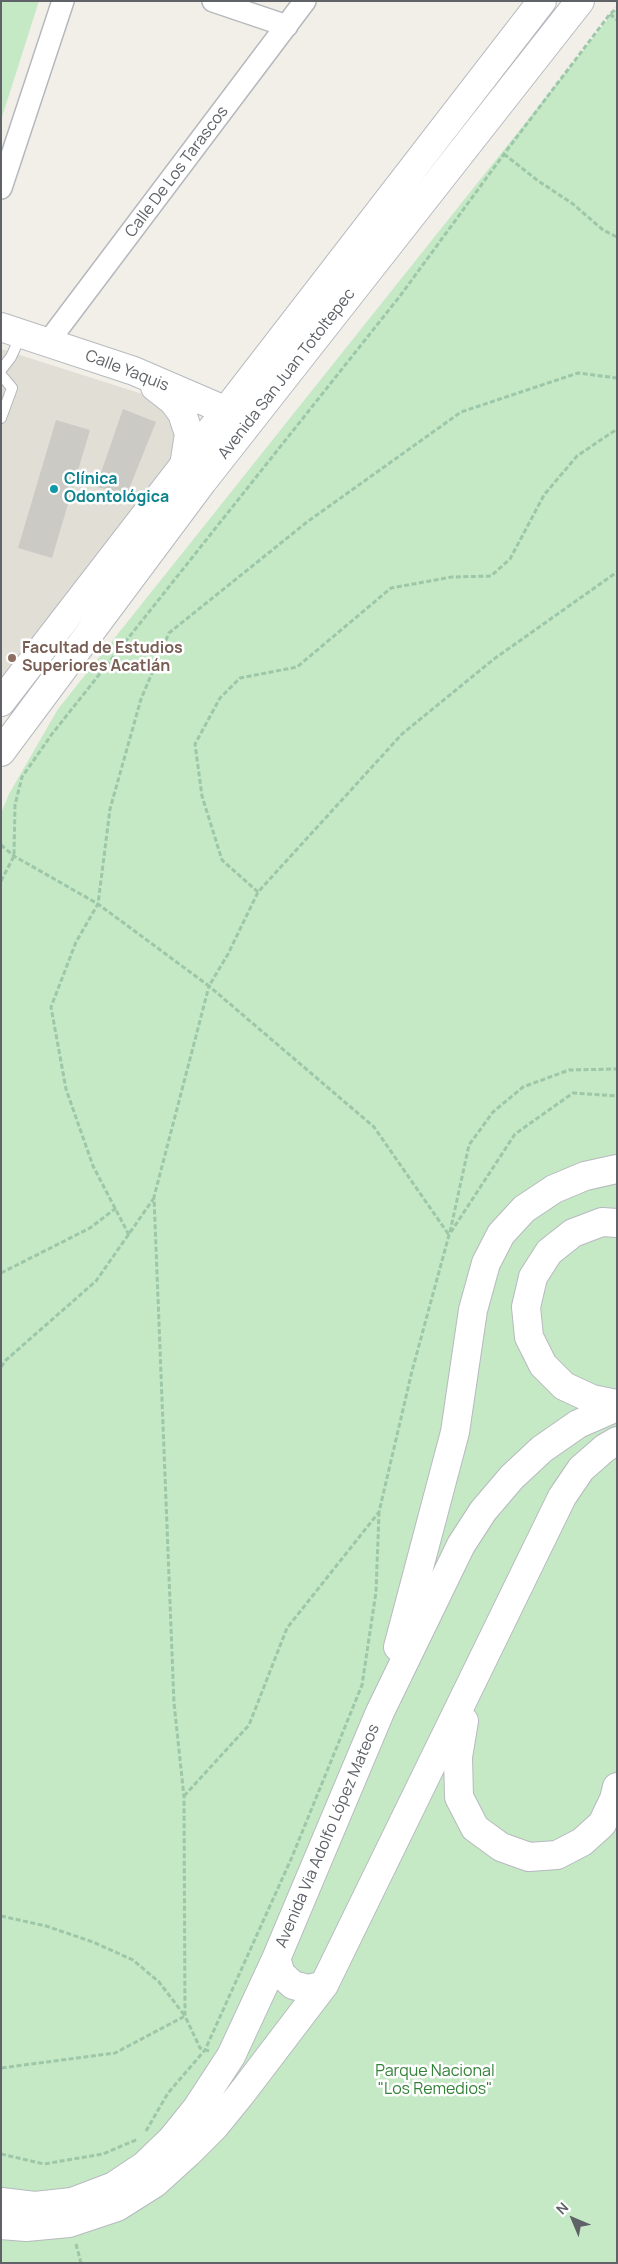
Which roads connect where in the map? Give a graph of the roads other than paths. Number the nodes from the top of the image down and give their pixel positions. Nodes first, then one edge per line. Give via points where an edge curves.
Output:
1 (63, 1) edge
2 (213, 1) edge
3 (306, 1) edge
4 (542, 1) edge
5 (580, 1) edge
6 (287, 26) junction
7 (1, 188) edge
8 (11, 330) edge
9 (48, 342) junction
10 (1, 370) edge
11 (134, 371) junction
12 (1, 375) edge
13 (238, 416) junction
14 (1, 418) edge
15 (184, 466) junction
16 (1, 702) edge
17 (1, 752) edge
18 (617, 1169) edge
19 (617, 1223) edge
20 (617, 1406) edge
21 (617, 1441) edge
22 (470, 1690) junction
23 (380, 1712) junction
24 (617, 1787) edge
25 (276, 1959) junction
26 (324, 1985) junction
27 (1, 2202) edge
28 (1, 2225) edge

1 - 7 street
2 - 6 street
3 - 6 street, Calle De Los Tarascos
4 - 13 main road, Avenida San Juan Totoltepec
5 - 13 main road, Avenida San Juan Totoltepec
6 - 9 street, Calle De Los Tarascos
8 - 9 main road, Calle Yaquis
8 - 10 lane via 11,357
9 - 11 main road, Calle Yaquis
11 - 13 main road, Calle Yaquis
11 - 15 main road via 182,413 189,434
12 - 14 lane via 12,388
13 - 15 main road, Avenida San Juan Totoltepec
13 - 17 main road, Avenida San Juan Totoltepec via 197,488
15 - 16 main road, Avenida San Juan Totoltepec
18 - 23 main road via 585,1176 554,1189 524,1209 501,1234 486,1263 473,1310 455,1432
19 - 20 main road via 602,1222 573,1232 549,1252 532,1277 526,1307 529,1337 543,1365 564,1386
20 - 23 main road, Avenida Via Adolfo López Mateos via 578,1424 542,1449 483,1511 461,1545
21 - 22 main road via 581,1469 562,1498
22 - 24 main road via 458,1757 459,1797 475,1828 500,1847 529,1856 557,1855 582,1842 602,1824
22 - 26 main road
23 - 25 main road, Avenida Via Adolfo López Mateos
25 - 26 main road via 281,1974 293,1985 308,1989
25 - 27 main road, Avenida Via Adolfo López Mateos via 218,2053 197,2108 144,2166 114,2186 72,2202 35,2206
26 - 28 main road via 215,2126 155,2183 117,2207 69,2223 26,2227

